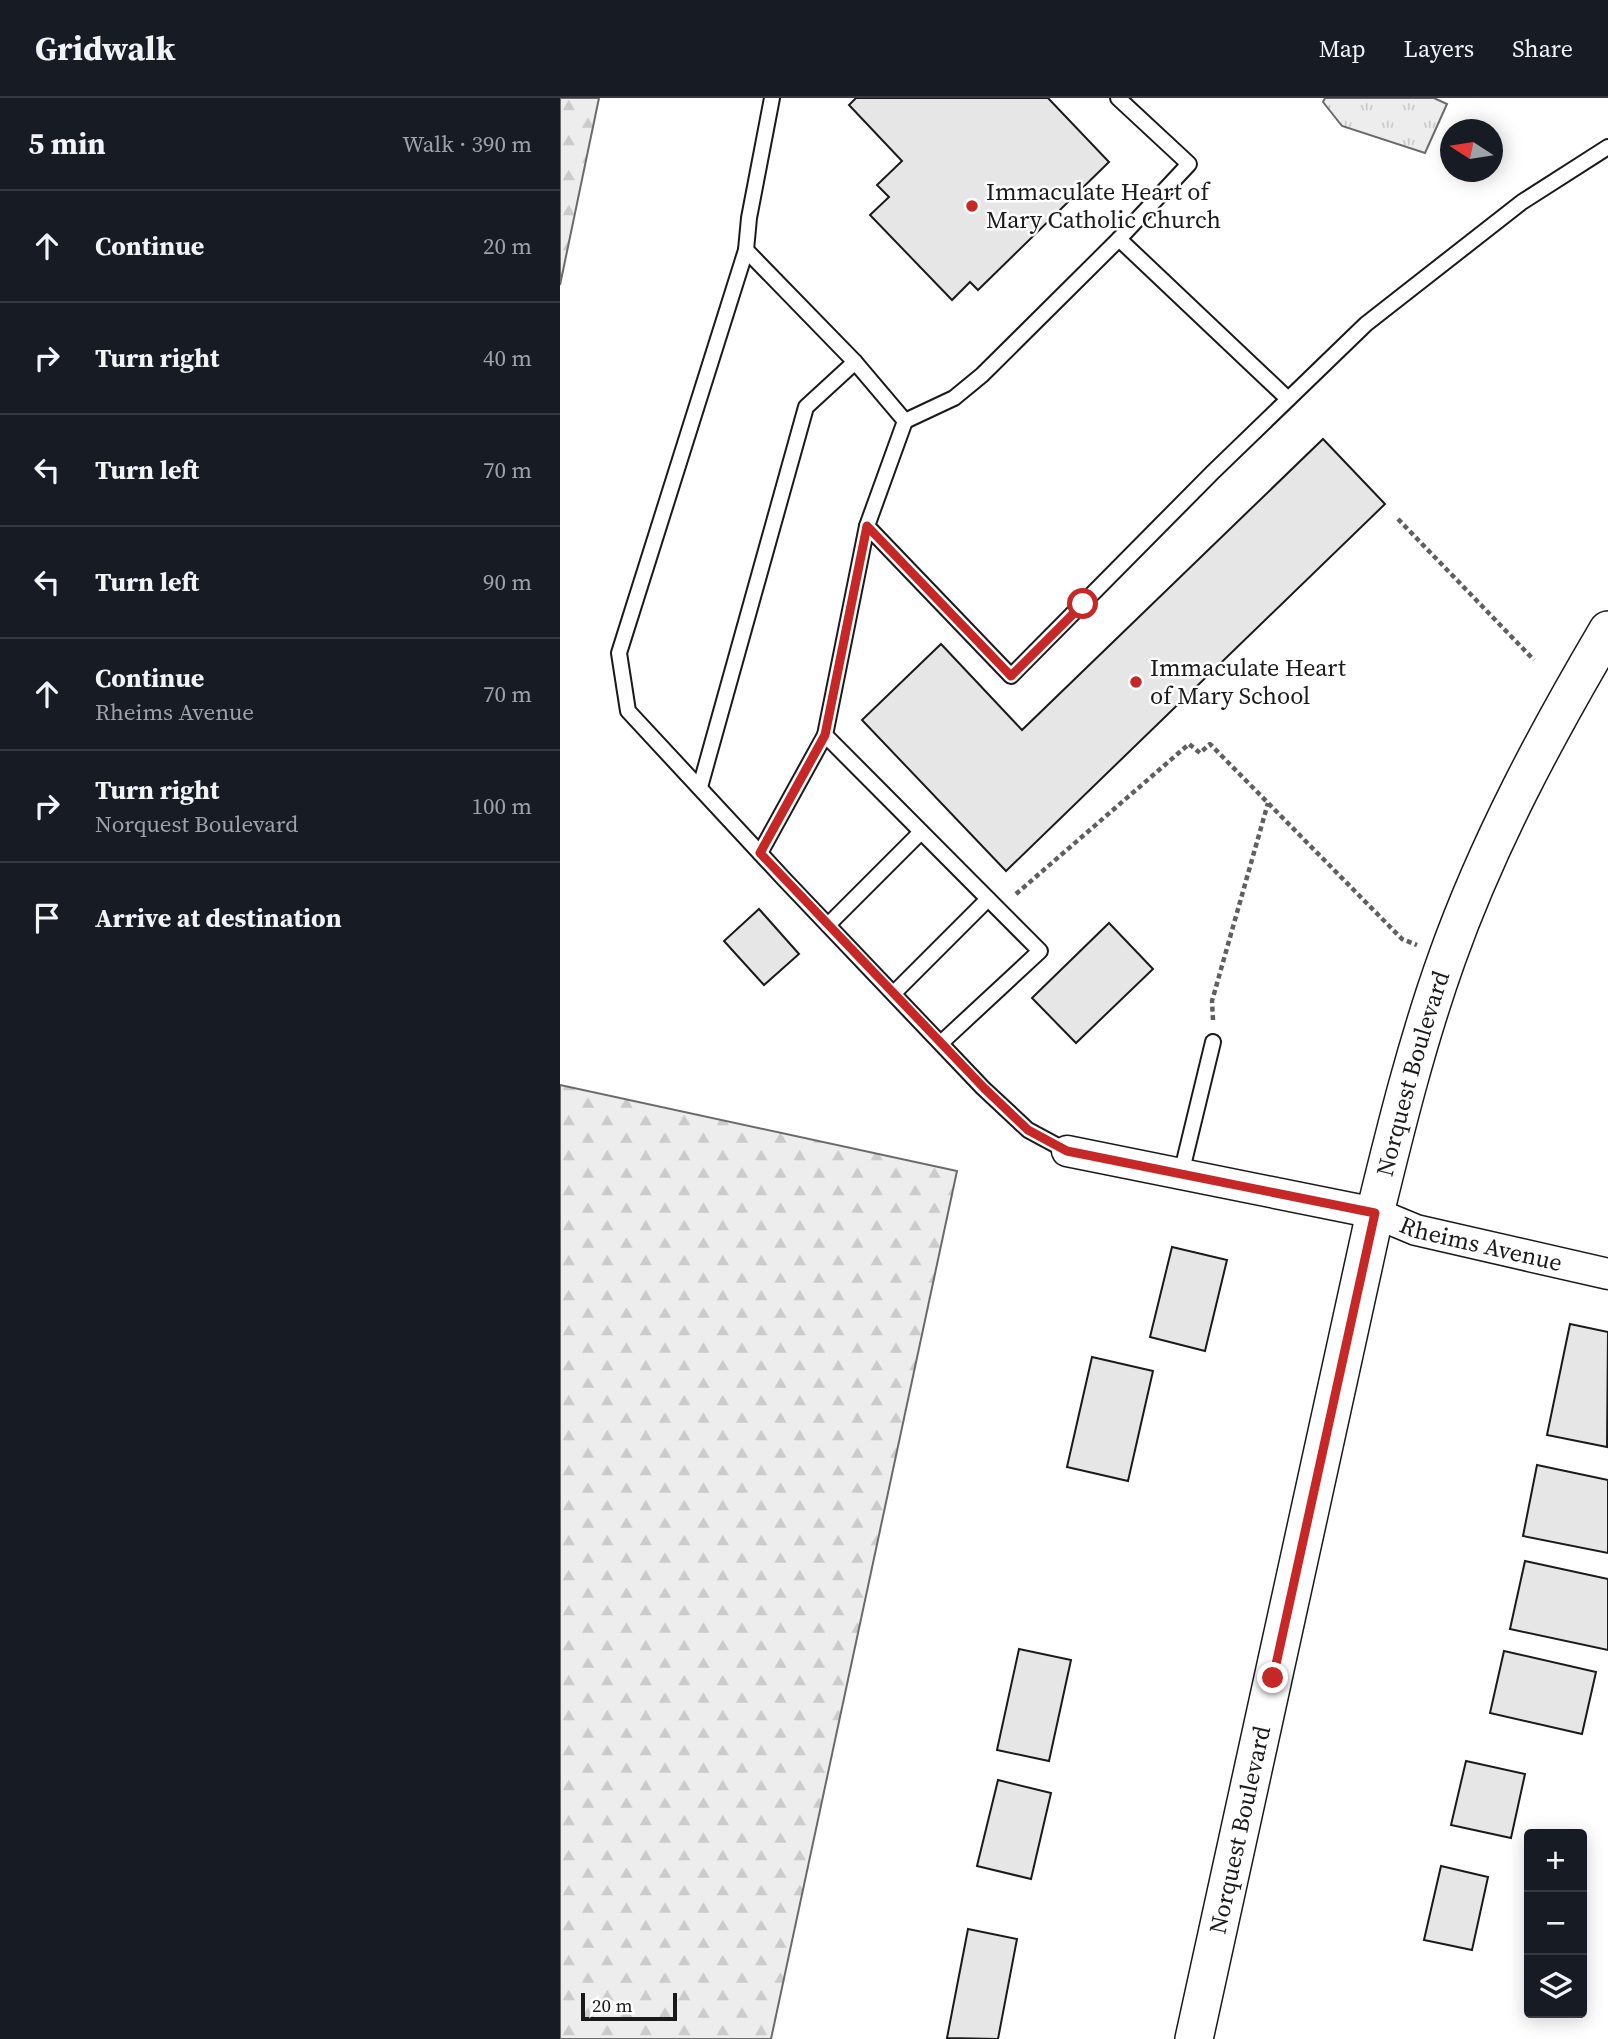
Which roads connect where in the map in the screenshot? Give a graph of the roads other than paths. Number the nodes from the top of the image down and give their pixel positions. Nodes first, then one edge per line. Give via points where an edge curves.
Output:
1 (772, 98) edge
2 (1118, 98) edge
3 (1608, 147) edge
4 (1119, 239) junction
5 (746, 250) junction
6 (855, 362) junction
7 (1288, 399) junction
8 (905, 421) junction
9 (867, 526) junction
10 (1608, 630) edge
11 (825, 735) junction
12 (700, 787) junction
13 (921, 832) junction
14 (760, 853) junction
15 (988, 899) junction
16 (828, 925) junction
17 (894, 993) junction
18 (942, 1042) junction
19 (1213, 1042) road end
20 (1067, 1151) joint
21 (1181, 1174) junction
22 (1375, 1213) junction
23 (1608, 1274) edge
24 (1194, 2039) edge

1 - 5 lane
2 - 4 lane via 1189,164
3 - 7 lane via 1522,202 1377,316
4 - 7 lane
4 - 8 lane via 982,375 954,398
5 - 6 lane
5 - 12 lane via 619,653 628,710
6 - 8 lane
6 - 12 lane via 806,407
7 - 9 lane via 1011,676
8 - 9 lane
9 - 11 lane
10 - 22 street, Norquest Boulevard via 1556,718 1496,839 1447,958 1408,1080
11 - 13 lane
11 - 14 lane
12 - 14 lane
13 - 15 lane
13 - 16 lane
14 - 16 lane
15 - 17 lane
15 - 18 lane via 1040,951
16 - 17 lane
17 - 18 lane
18 - 20 lane via 1028,1130
19 - 21 lane
20 - 21 street, Rheims Avenue
21 - 22 street, Rheims Avenue
22 - 23 street, Rheims Avenue via 1416,1230
22 - 24 street, Norquest Boulevard

